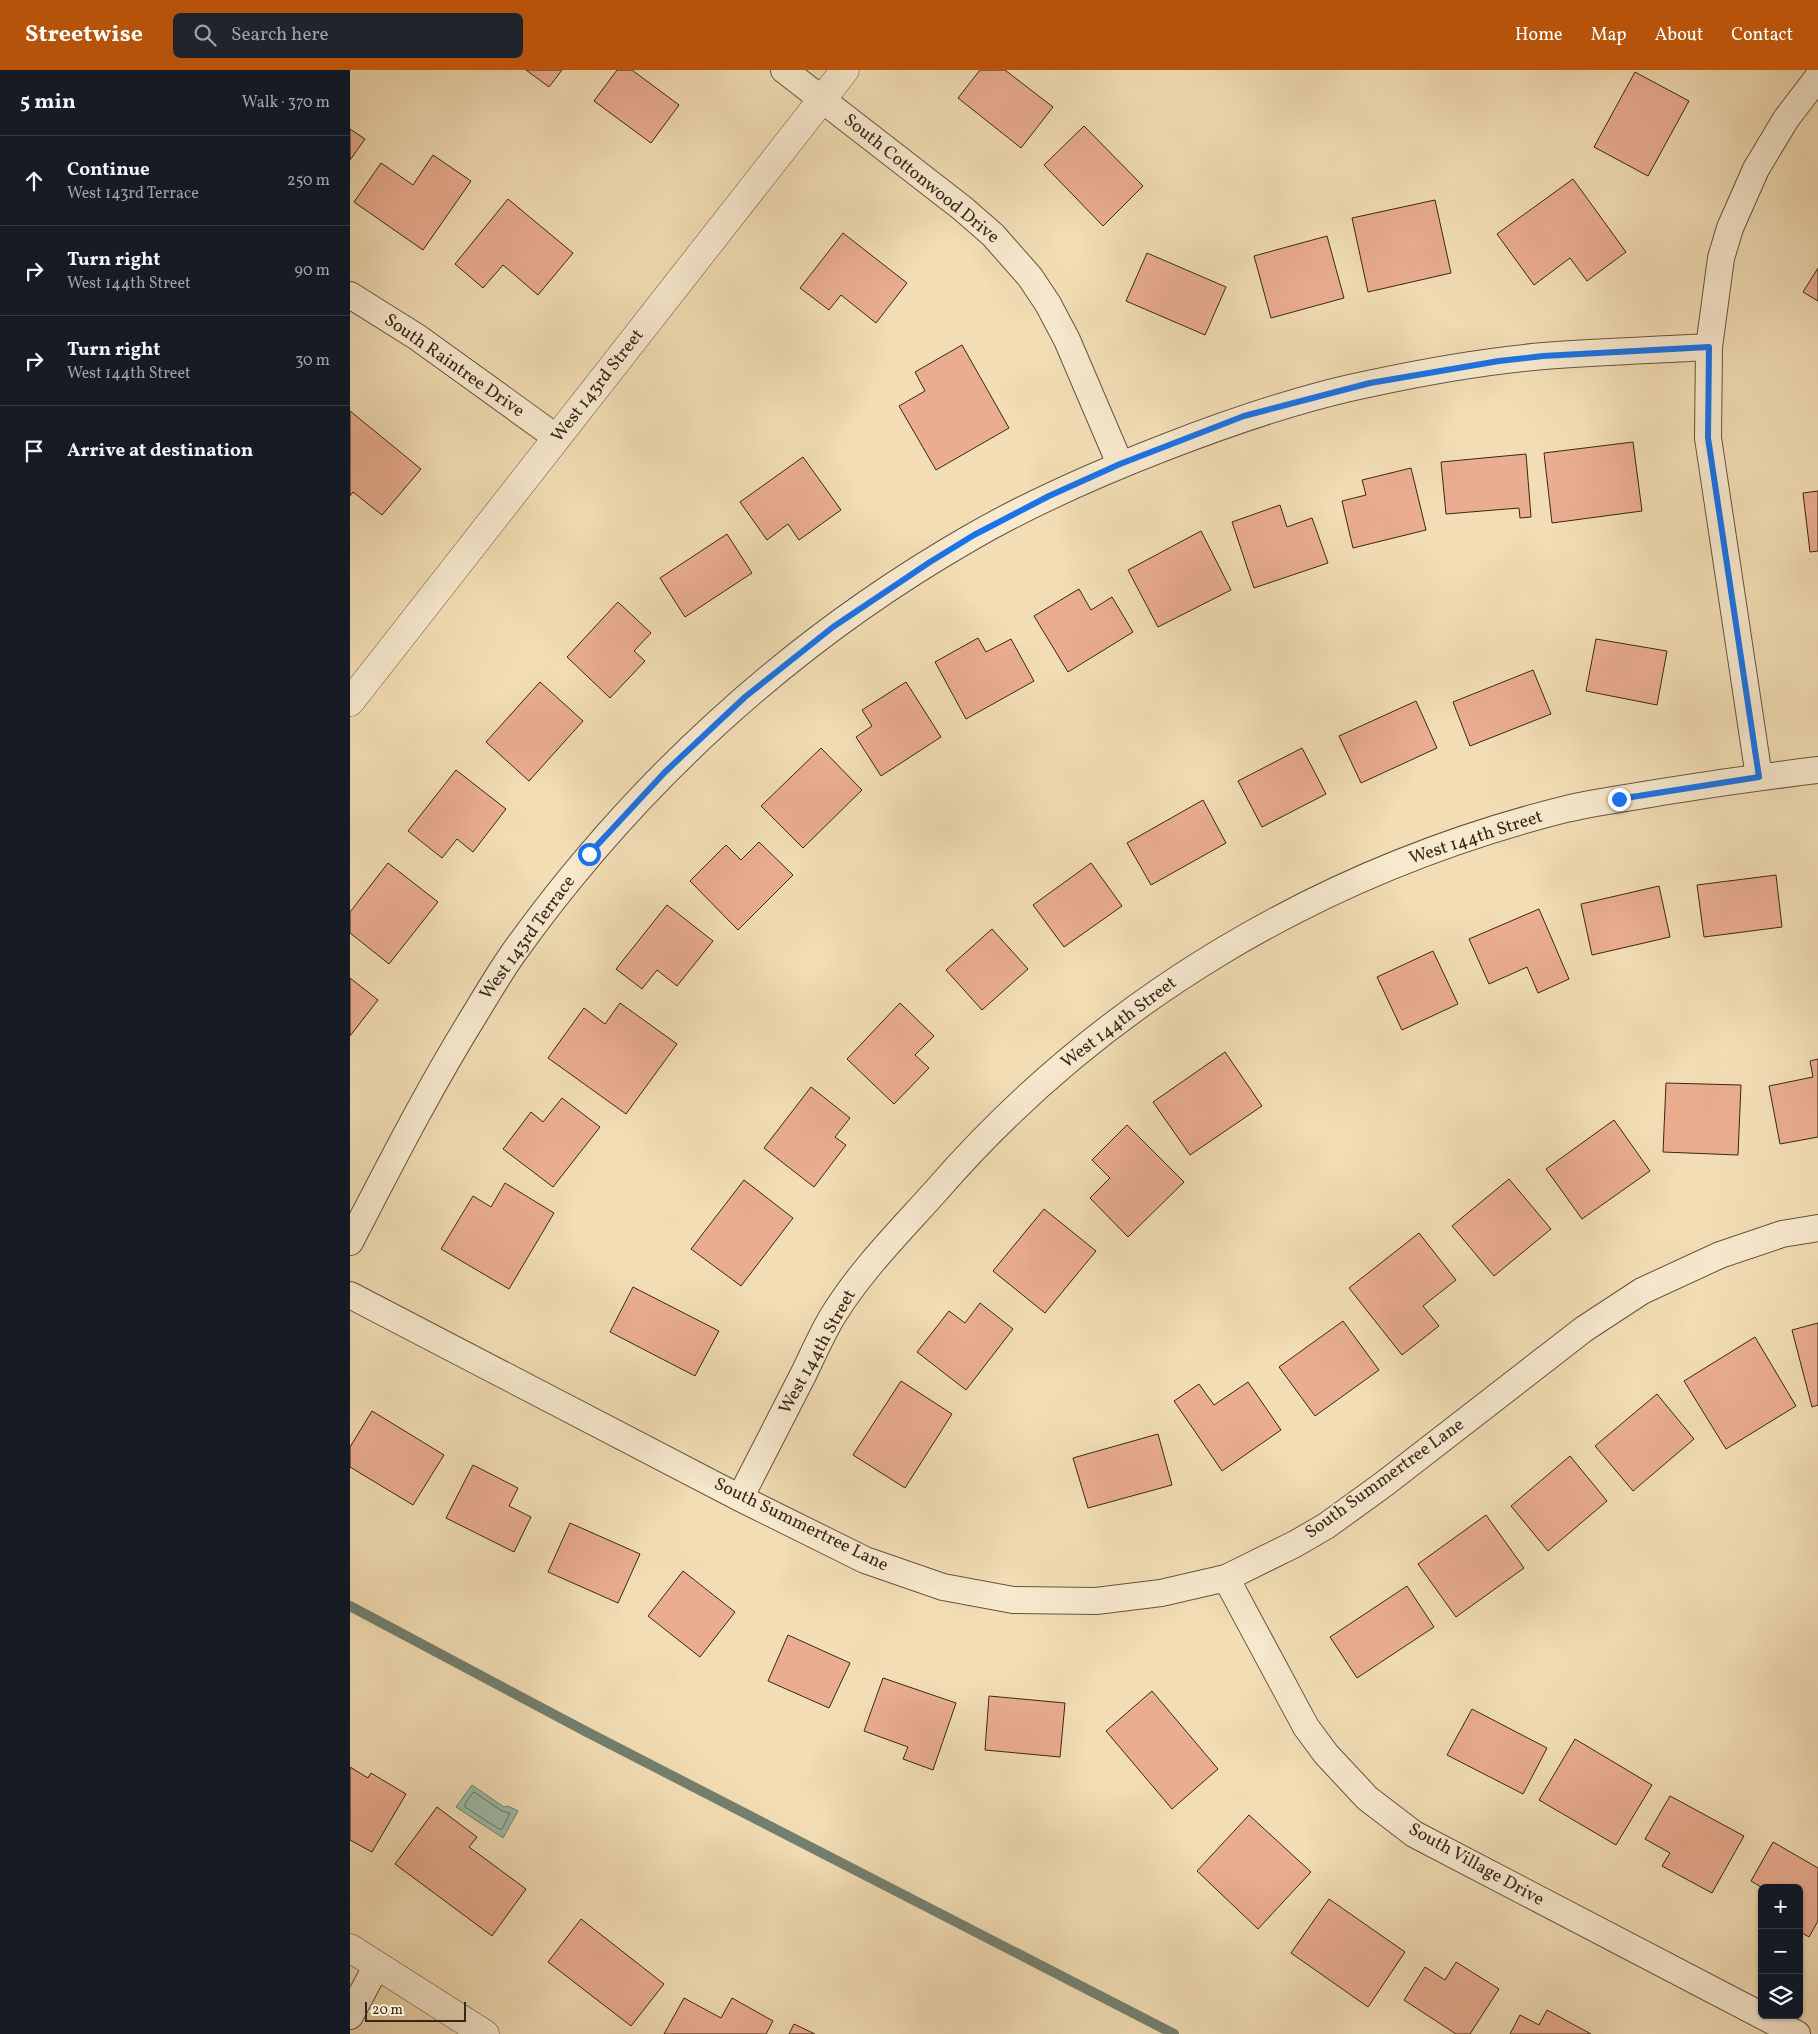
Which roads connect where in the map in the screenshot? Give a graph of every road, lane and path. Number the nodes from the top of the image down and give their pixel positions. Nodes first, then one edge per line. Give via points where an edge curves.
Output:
1 (784, 70) edge
2 (845, 70) edge
3 (1818, 77) edge
4 (822, 99) junction
5 (350, 295) edge
6 (1709, 347) junction
7 (557, 438) junction
8 (1120, 464) junction
9 (350, 702) edge
10 (1818, 770) edge
11 (1759, 777) junction
12 (1818, 1228) edge
13 (350, 1242) edge
14 (350, 1295) edge
15 (740, 1498) junction
16 (1226, 1578) junction
17 (350, 1948) edge
18 (377, 1965) junction
19 (350, 2016) edge
20 (485, 2034) edge
21 (1797, 2034) edge

1 - 4 street, South Cottonwood Drive
2 - 4 street, West 143rd Street
3 - 6 street via 1786,119 1756,169 1730,228 1720,258
4 - 7 street, West 143rd Street
4 - 8 street, South Cottonwood Drive via 987,229 1030,277 1067,340
5 - 7 street, South Raintree Drive via 417,337
6 - 8 street, West 143rd Terrace via 1534,357 1370,383 1244,416
6 - 11 street via 1708,438
7 - 9 street, West 143rd Street
8 - 13 street, West 143rd Terrace via 974,535 833,627 745,697 665,772 589,854 510,957 439,1072
10 - 11 street, West 144th Street
11 - 15 street, West 144th Street via 1567,809 1443,845 1341,887 1245,937 1138,1006 1046,1078 965,1157 857,1281 834,1315
12 - 16 street, South Summertree Lane via 1782,1234 1720,1254 1642,1291 1584,1329 1326,1526
14 - 15 street, South Summertree Lane
15 - 16 street, South Summertree Lane via 865,1560 943,1587 1013,1600 1096,1602 1161,1593
16 - 21 street, South Village Drive via 1306,1726 1326,1754 1367,1798 1414,1834
17 - 18 street
18 - 19 street
18 - 20 street

